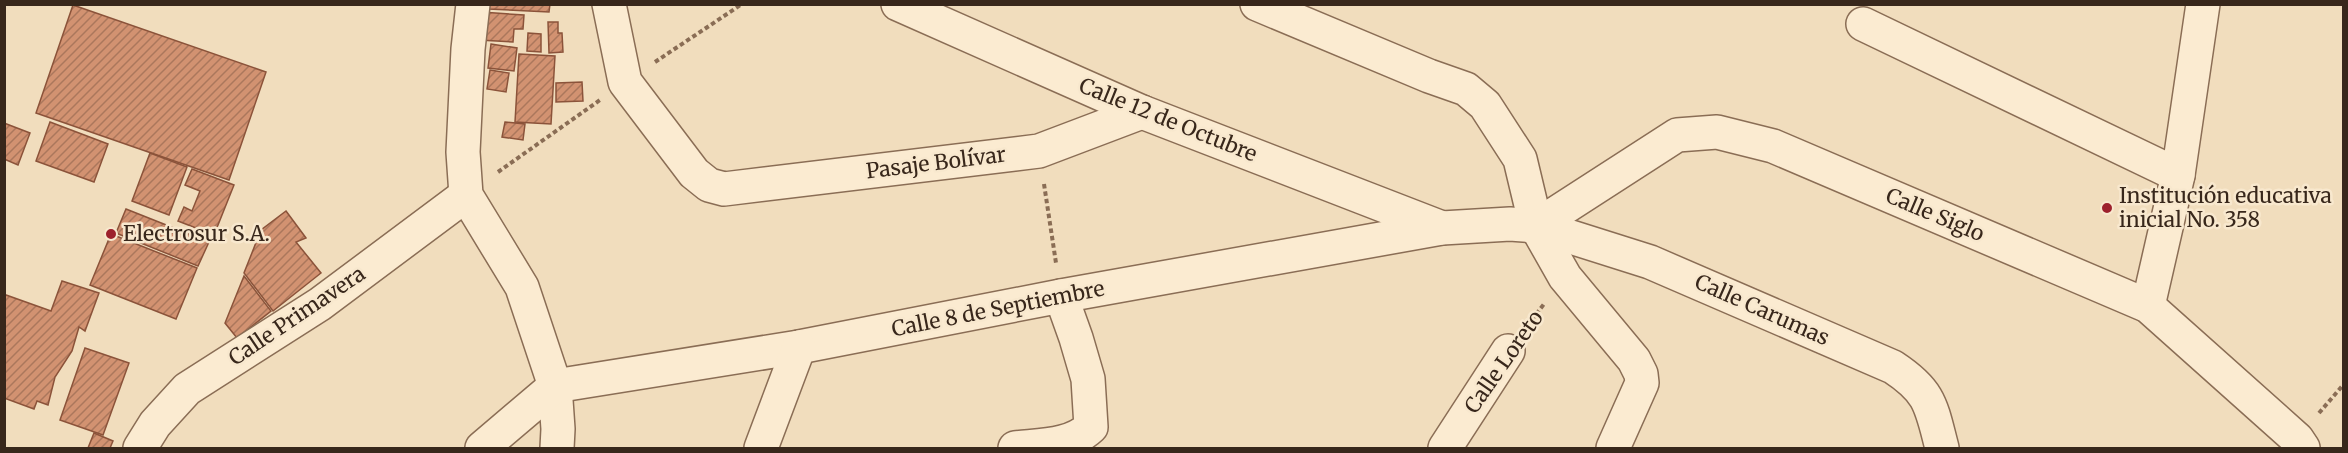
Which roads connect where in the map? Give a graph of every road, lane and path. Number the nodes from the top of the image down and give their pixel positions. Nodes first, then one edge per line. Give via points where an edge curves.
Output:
1 (473, 4) edge
2 (609, 4) edge
3 (898, 4) edge
4 (1257, 4) edge
5 (2204, 4) edge
6 (1863, 24) dead end
7 (1142, 112) junction
8 (1039, 151) junction
9 (2178, 175) junction
10 (466, 195) junction
11 (1536, 226) junction
12 (1442, 228) junction
13 (1565, 277) junction
14 (1061, 296) junction
15 (2148, 306) junction
16 (799, 347) junction
17 (1508, 351) joint
18 (555, 386) junction
19 (140, 448) edge
20 (482, 448) edge
21 (557, 448) edge
22 (761, 448) edge
23 (1016, 448) edge
24 (1444, 448) edge
25 (1613, 448) edge
26 (1942, 448) edge
27 (2303, 448) edge

1 - 10 street via 463,152
2 - 8 street, Pasaje Bolívar via 625,82 694,173 709,185 724,189
3 - 7 street, Calle 12 de Octubre
4 - 11 street via 1466,89 1485,105 1520,159
5 - 9 street
6 - 9 street
7 - 8 street, Pasaje Bolívar
7 - 12 street, Calle 12 de Octubre
8 - 14 path
9 - 15 street
10 - 18 street via 522,287
10 - 19 street, Calle Primavera via 320,304 187,389 155,424
11 - 12 street, Calle 8 de Septiembre
11 - 13 street
11 - 15 street, Calle Siglo via 1677,135 1717,132 1773,146
11 - 26 street, Calle Carumas via 1650,262 1893,367 1914,381 1925,395
12 - 14 street, Calle 8 de Septiembre
13 - 17 path, Calle Loreto
13 - 25 street via 1634,360 1641,374 1642,383
14 - 16 street, Calle 8 de Septiembre
14 - 23 street via 1088,380 1091,427 1068,442
15 - 27 street, Calle Siglo
16 - 18 street, Calle 8 de Septiembre
16 - 22 street
17 - 24 street, Calle Loreto
18 - 20 street
18 - 21 street

